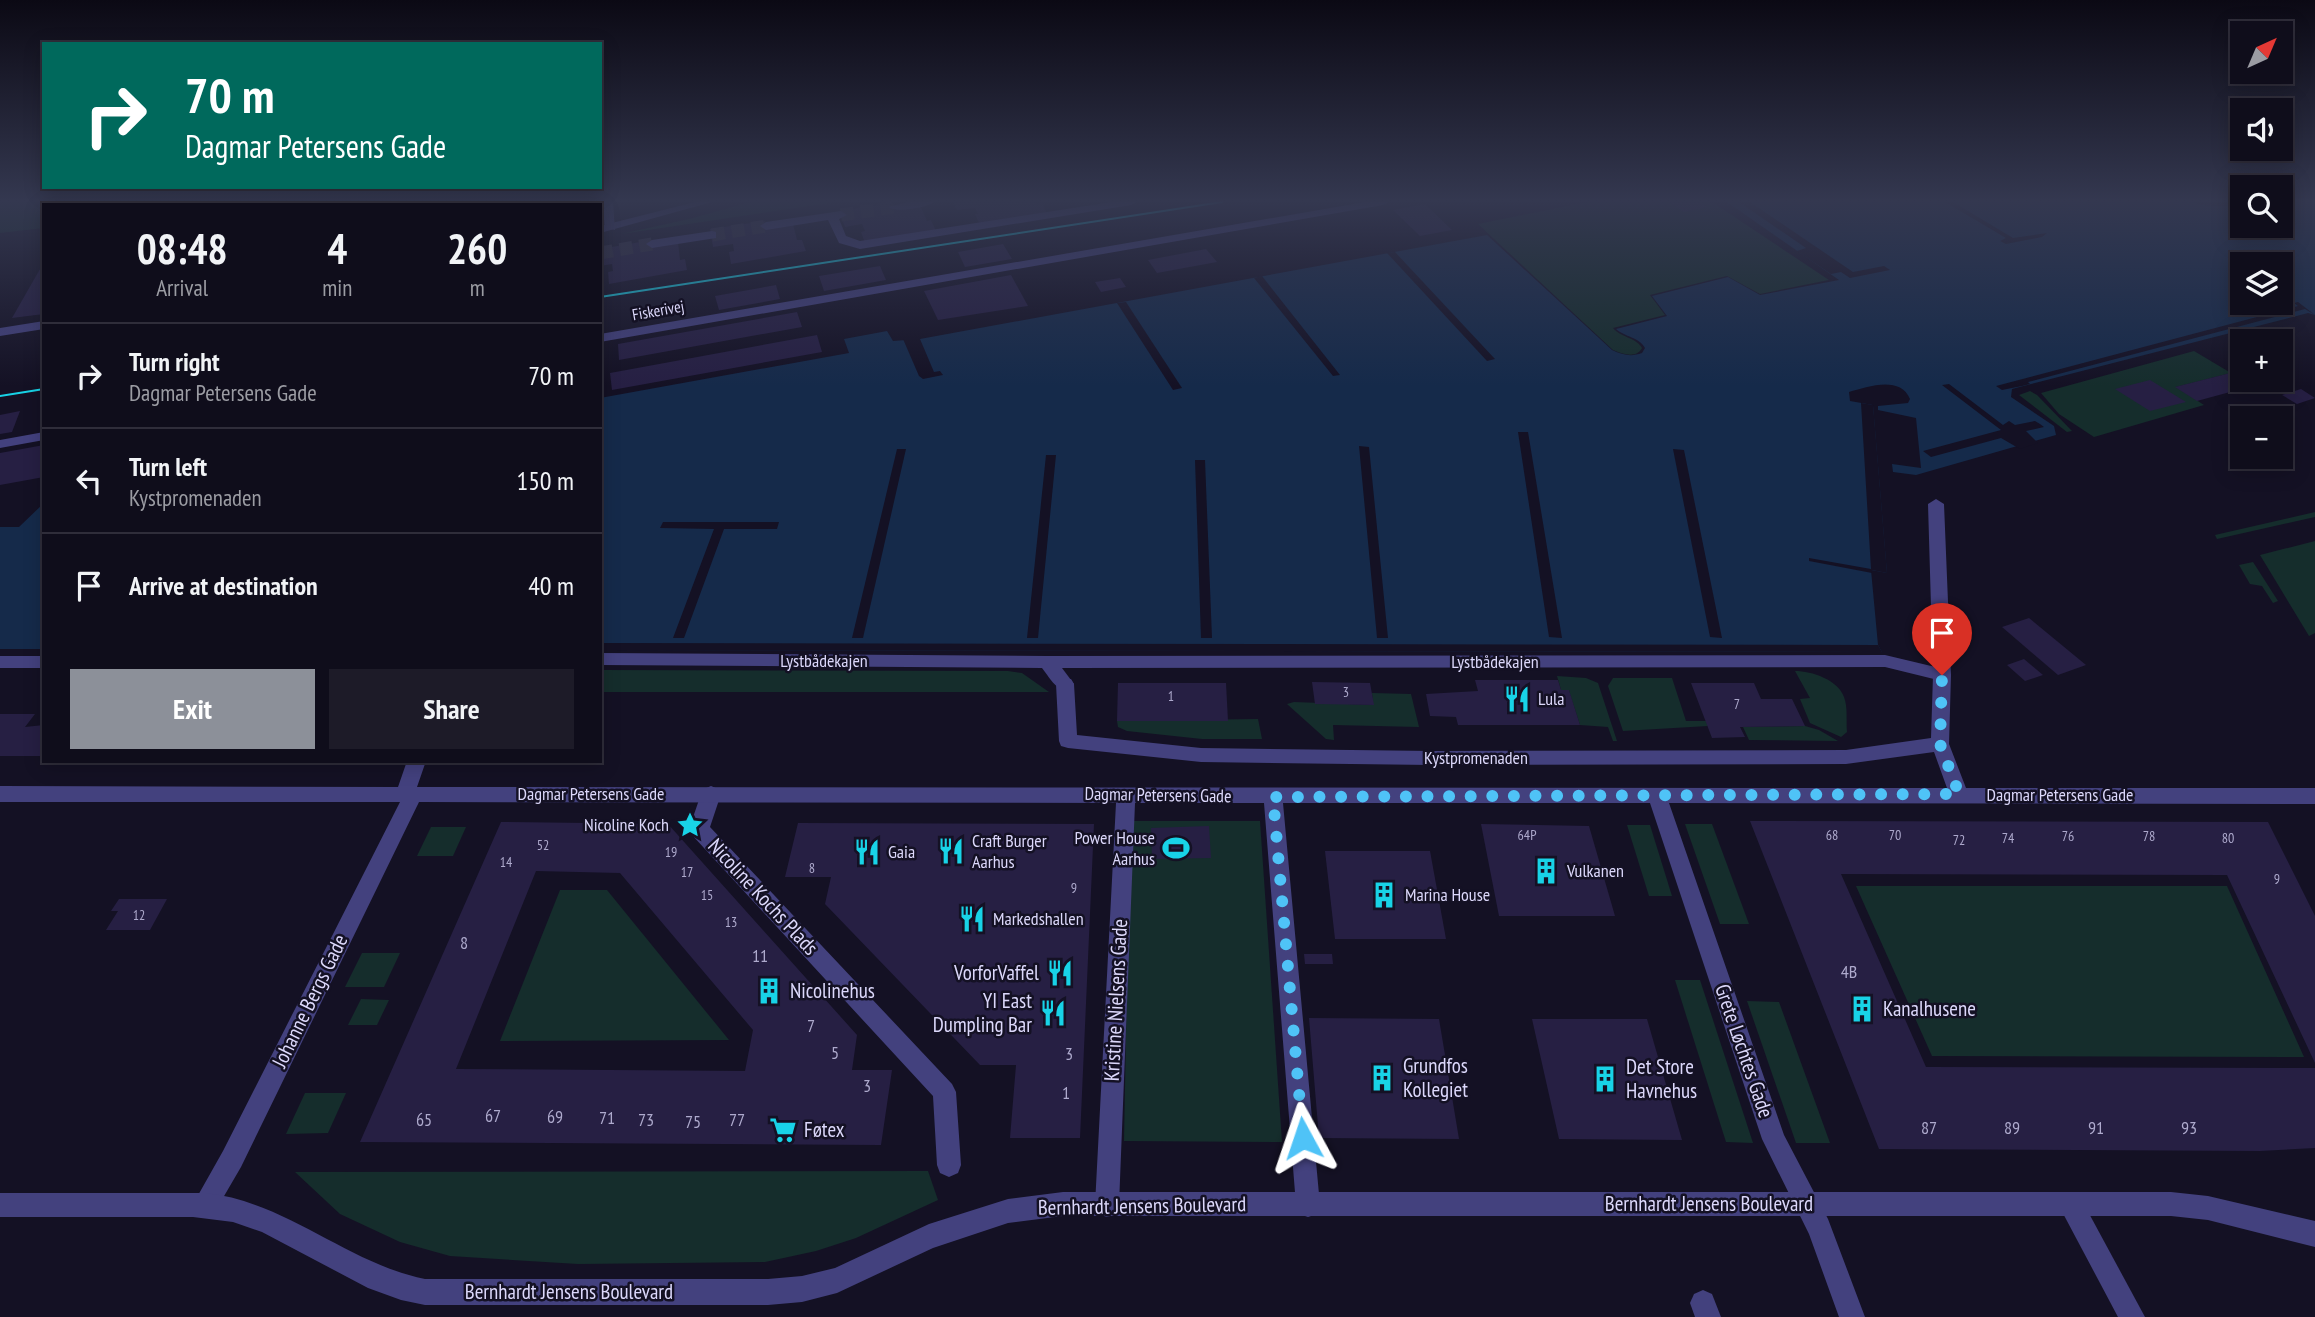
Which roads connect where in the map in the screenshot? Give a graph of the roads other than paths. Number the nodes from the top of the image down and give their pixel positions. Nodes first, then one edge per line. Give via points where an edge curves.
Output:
1 (1018, 263) edge
2 (42, 325) edge
3 (0, 332) edge
4 (42, 335) edge
5 (602, 338) edge
6 (0, 342) edge
7 (42, 436) edge
8 (0, 444) edge
9 (1936, 504) dead end
10 (602, 659) edge
11 (0, 662) edge
12 (42, 662) edge
13 (1047, 662) junction
14 (1942, 675) junction
15 (1940, 744) junction
16 (416, 763) edge
17 (0, 794) edge
18 (711, 794) junction
19 (1126, 794) junction
20 (1959, 794) junction
21 (408, 795) junction
22 (1657, 795) junction
23 (2315, 796) edge
24 (1273, 797) junction
25 (949, 1165) dead end
26 (1807, 1204) junction
27 (2070, 1204) junction
28 (0, 1205) edge
29 (1107, 1205) junction
30 (1308, 1205) junction
31 (204, 1206) junction
32 (2315, 1234) edge
33 (1849, 1309) edge
34 (2132, 1317) edge

1 - 5 street, Fiskerivej
2 - 3 street
4 - 6 street
7 - 8 street
9 - 14 street
10 - 13 street, Lystbådekajen
11 - 12 street
13 - 14 street, Lystbådekajen via 1885,661
13 - 15 street, Kystpromenaden via 1065,684 1068,741 1201,755 1846,757
14 - 15 street
15 - 20 street
16 - 21 street
17 - 21 street, Dagmar Petersens Gade
18 - 19 street, Dagmar Petersens Gade
18 - 21 street, Dagmar Petersens Gade
18 - 25 street, Nicoline Kochs Plads via 699,829 944,1092
19 - 24 street, Dagmar Petersens Gade
19 - 29 street, Kristine Nielsens Gade
20 - 22 street, Dagmar Petersens Gade
20 - 23 street, Dagmar Petersens Gade
21 - 31 street, Johanne Bergs Gade via 232,1159
22 - 24 street, Dagmar Petersens Gade
22 - 26 street, Grete Løchtes Gade via 1774,1139
24 - 30 street
26 - 27 street, Bernhardt Jensens Boulevard
26 - 30 street, Bernhardt Jensens Boulevard
26 - 33 street, Grete Løchtes Gade
27 - 32 street, Bernhardt Jensens Boulevard via 2208,1208
27 - 34 street
28 - 31 street, Bernhardt Jensens Boulevard
29 - 30 street, Bernhardt Jensens Boulevard
29 - 31 street, Bernhardt Jensens Boulevard via 1063,1204 1008,1211 929,1237 837,1280 768,1292 399,1289 284,1228 243,1212

